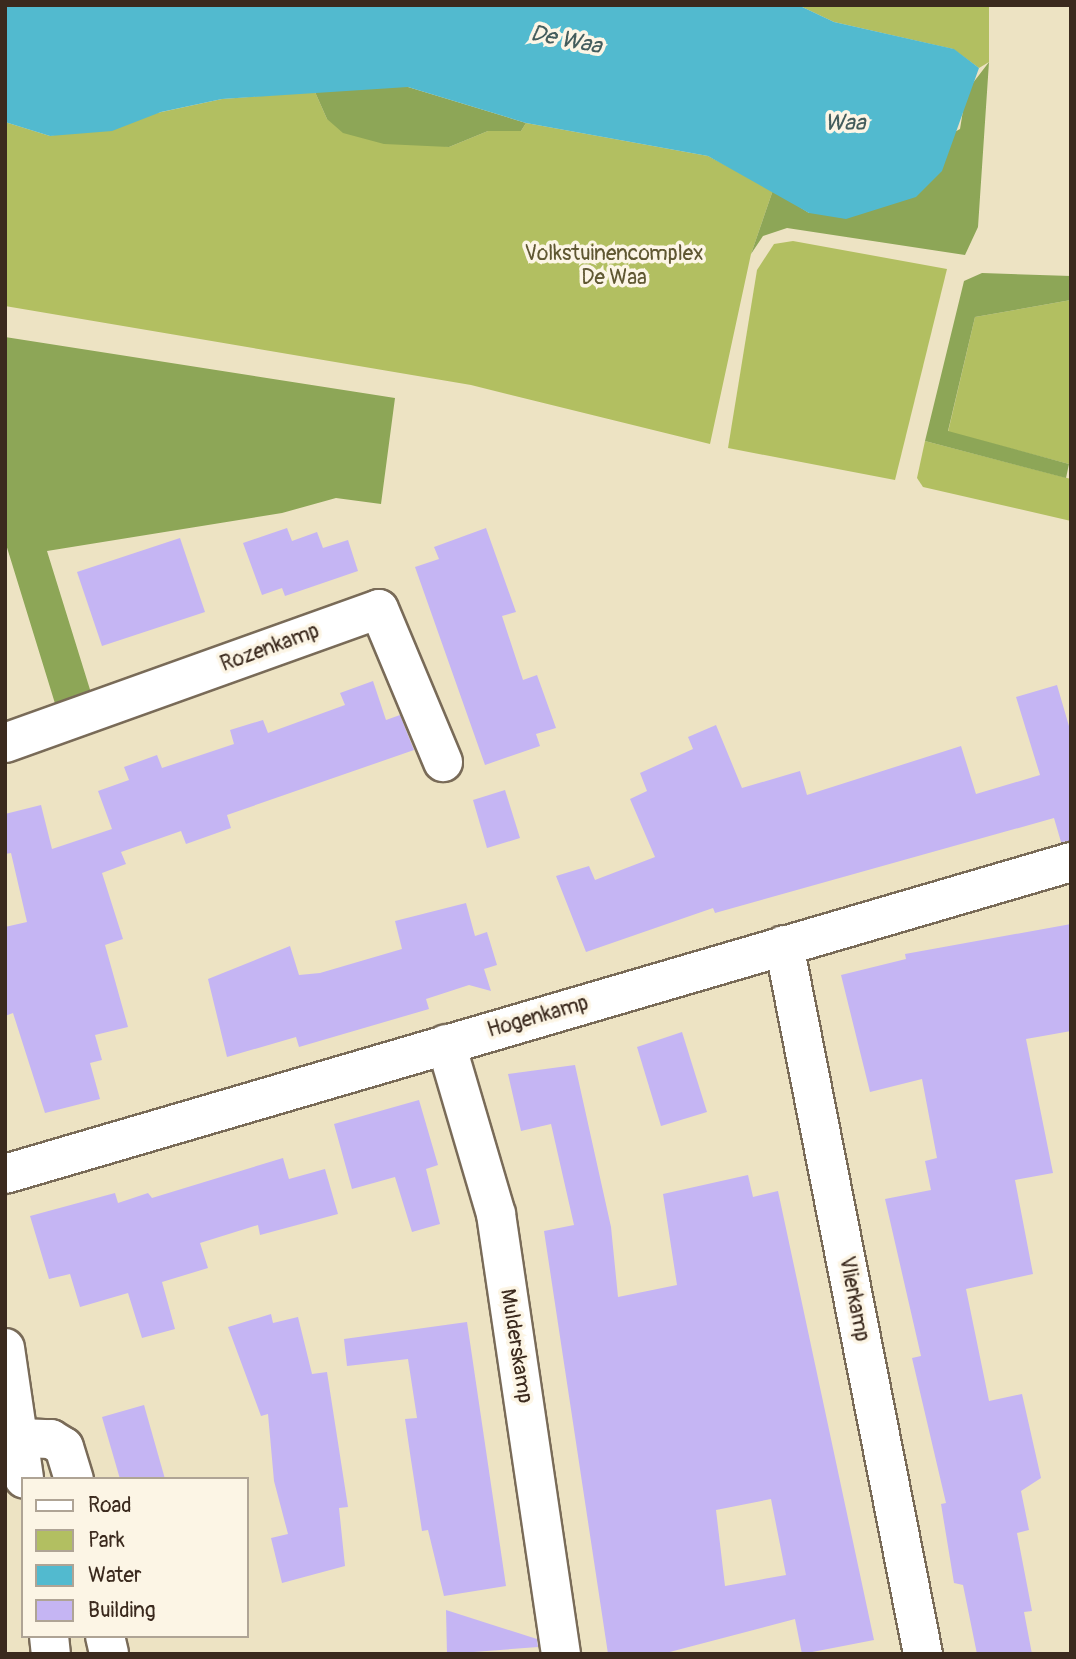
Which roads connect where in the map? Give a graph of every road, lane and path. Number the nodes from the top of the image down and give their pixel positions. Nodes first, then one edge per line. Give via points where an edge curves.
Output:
1 (5, 743) edge
2 (443, 762) dead end
3 (1071, 862) edge
4 (784, 945) junction
5 (446, 1044) junction
6 (6, 1173) edge
7 (5, 1348) edge
8 (19, 1438) junction
9 (24, 1477) edge
10 (73, 1477) edge
11 (561, 1654) edge
12 (923, 1654) edge

1 - 2 street, Rozenkamp via 379,609
3 - 4 street, Hogenkamp
4 - 5 street, Hogenkamp
4 - 12 street, Vlierkamp
5 - 6 street, Hogenkamp
5 - 11 street, Mulderskamp via 496,1214
7 - 8 street
8 - 9 street
8 - 10 street via 51,1439 64,1447

